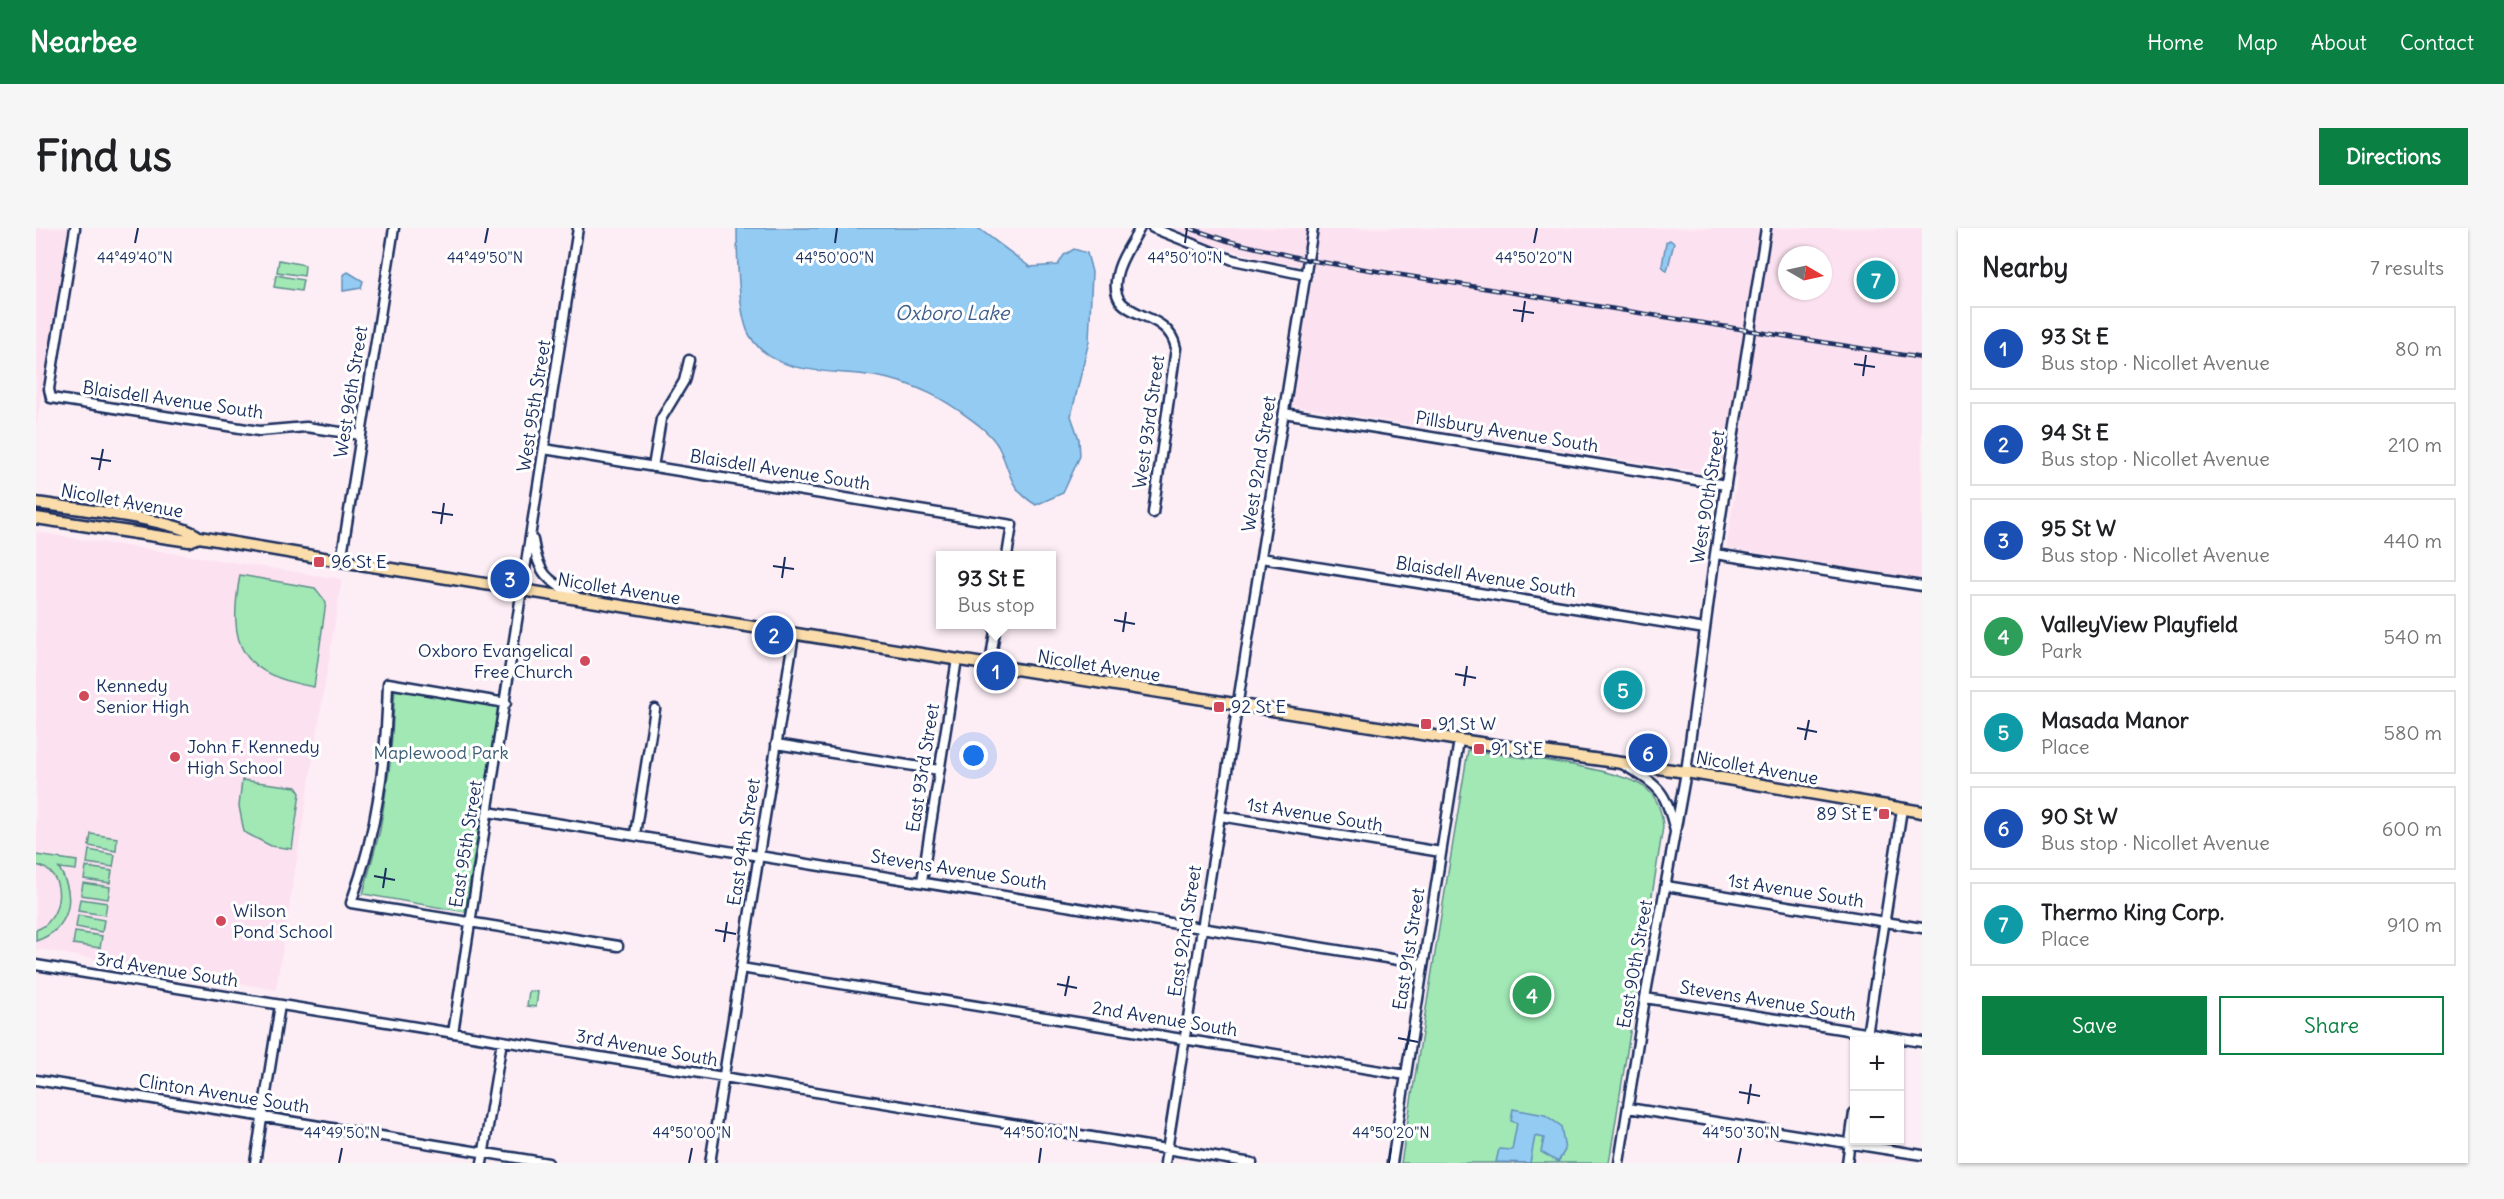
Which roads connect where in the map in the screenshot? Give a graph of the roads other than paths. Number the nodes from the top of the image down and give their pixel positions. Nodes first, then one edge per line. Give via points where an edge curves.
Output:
1 (75, 228) edge
2 (394, 228) edge
3 (578, 228) edge
4 (1140, 228) edge
5 (1154, 228) edge
6 (1313, 228) edge
7 (1766, 228) edge
8 (1306, 275) junction
9 (689, 360) dead end
10 (1284, 413) junction
11 (361, 435) junction
12 (543, 449) junction
13 (653, 466) junction
14 (1726, 485) junction
15 (36, 503) edge
16 (1153, 513) dead end
17 (36, 518) edge
18 (532, 529) junction
19 (200, 537) junction
20 (1008, 551) edge
21 (1715, 554) junction
22 (1261, 558) junction
23 (341, 561) junction
24 (1922, 586) edge
25 (524, 590) junction
26 (582, 600) junction
27 (995, 629) edge
28 (1705, 629) junction
29 (794, 634) junction
30 (957, 659) junction
31 (990, 665) junction
32 (506, 703) junction
33 (1238, 705) junction
34 (655, 710) dead end
35 (1459, 740) junction
36 (776, 744) junction
37 (1621, 763) junction
38 (939, 770) junction
39 (1686, 772) junction
40 (1902, 809) junction
41 (488, 812) junction
42 (1922, 812) edge
43 (1220, 816) junction
44 (635, 834) junction
45 (1675, 835) junction
46 (1441, 852) junction
47 (759, 854) junction
48 (922, 881) junction
49 (1666, 886) junction
50 (470, 922) junction
51 (1884, 922) junction
52 (1202, 927) junction
53 (1922, 928) edge
54 (618, 946) dead end
55 (1423, 964) junction
56 (36, 965) edge
57 (741, 968) junction
58 (1645, 998) junction
59 (280, 1005) junction
60 (453, 1033) junction
61 (1866, 1037) edge
62 (1185, 1039) junction
63 (1904, 1040) edge
64 (502, 1041) junction
65 (1922, 1042) edge
66 (1406, 1075) junction
67 (724, 1078) junction
68 (36, 1080) edge
69 (1628, 1107) junction
70 (262, 1117) junction
71 (1850, 1143) joint
72 (1862, 1145) edge
73 (1167, 1149) junction
74 (484, 1153) junction
75 (1922, 1155) edge
76 (255, 1163) edge
77 (482, 1163) edge
78 (548, 1163) edge
79 (710, 1163) edge
80 (1165, 1163) edge
81 (1252, 1163) edge
82 (1392, 1163) edge
83 (1619, 1163) edge
84 (1847, 1163) edge

1 - 11 street, Blaisdell Avenue South via 49,389 51,398 259,431 306,427
2 - 11 street, West 96th Street
3 - 12 street, West 95th Street
4 - 16 street, West 93rd Street via 1117,274 1118,293 1128,309 1163,324 1176,348
5 - 8 street via 1233,260
6 - 8 street, West 92nd Street
7 - 14 street, West 90th Street
8 - 10 street, West 92nd Street
9 - 13 street via 684,381 661,418
10 - 14 street, Pillsbury Avenue South
10 - 22 street, West 92nd Street
11 - 23 street, West 96th Street
12 - 13 street, Blaisdell Avenue South
12 - 18 street, West 95th Street
13 - 20 street, Blaisdell Avenue South via 1012,525
14 - 21 street, West 90th Street
15 - 19 main road, Nicollet Avenue via 181,528
17 - 19 main road, Nicollet Avenue via 189,541
18 - 25 street, West 95th Street
18 - 26 street via 539,569 552,583
19 - 23 main road, Nicollet Avenue
21 - 24 street
21 - 28 street, West 90th Street
22 - 28 street, Blaisdell Avenue South
22 - 33 street, West 92nd Street
23 - 25 main road, Nicollet Avenue
25 - 26 main road, Nicollet Avenue
25 - 32 street, East 95th Street
26 - 29 main road, Nicollet Avenue
27 - 31 street
28 - 39 street, West 90th Street
29 - 30 main road, Nicollet Avenue
29 - 36 street, East 94th Street
30 - 31 main road, Nicollet Avenue
30 - 38 street, East 93rd Street
31 - 33 main road, Nicollet Avenue
32 - 41 street, East 95th Street
32 - 50 street via 388,683 381,795 351,903
33 - 35 main road, Nicollet Avenue
33 - 43 street, East 92nd Street
34 - 44 street
35 - 37 main road, Nicollet Avenue
35 - 46 street, East 91st Street
36 - 38 street
36 - 47 street, East 94th Street
37 - 39 main road, Nicollet Avenue
37 - 45 street via 1665,795
38 - 48 street, East 93rd Street
39 - 40 main road, Nicollet Avenue
39 - 45 street, East 90th Street
40 - 42 main road, Nicollet Avenue
40 - 51 street
41 - 44 street, Stevens Avenue South
41 - 50 street, East 95th Street
43 - 46 street, 1st Avenue South
43 - 52 street, East 92nd Street
44 - 47 street, Stevens Avenue South
45 - 49 street, East 90th Street
46 - 55 street, East 91st Street
47 - 48 street, Stevens Avenue South
47 - 57 street, East 94th Street
48 - 52 street, Stevens Avenue South
49 - 51 street, 1st Avenue South
49 - 58 street, East 90th Street
50 - 54 street
50 - 60 street, East 95th Street
51 - 53 street, 1st Avenue South
51 - 61 street
52 - 55 street, Stevens Avenue South
52 - 62 street, East 92nd Street
55 - 66 street, East 91st Street
56 - 59 street, 3rd Avenue South
57 - 62 street, 2nd Avenue South
57 - 67 street, East 94th Street
58 - 61 street, Stevens Avenue South
58 - 69 street, East 90th Street
59 - 60 street, 3rd Avenue South
59 - 70 street
60 - 64 street, 3rd Avenue South
62 - 66 street, 2nd Avenue South
62 - 73 street, East 92nd Street
63 - 65 street, Stevens Avenue South
64 - 67 street, 3rd Avenue South
64 - 74 street
66 - 82 street, East 91st Street
67 - 73 street, 3rd Avenue South
67 - 79 street, East 94th Street
68 - 70 street, Clinton Avenue South
69 - 71 street
69 - 83 street, East 90th Street
70 - 74 street, Clinton Avenue South
70 - 76 street
71 - 84 street
72 - 75 street
73 - 80 street, East 92nd Street
73 - 81 street, 3rd Avenue South
74 - 77 street
74 - 78 street, Clinton Avenue South

